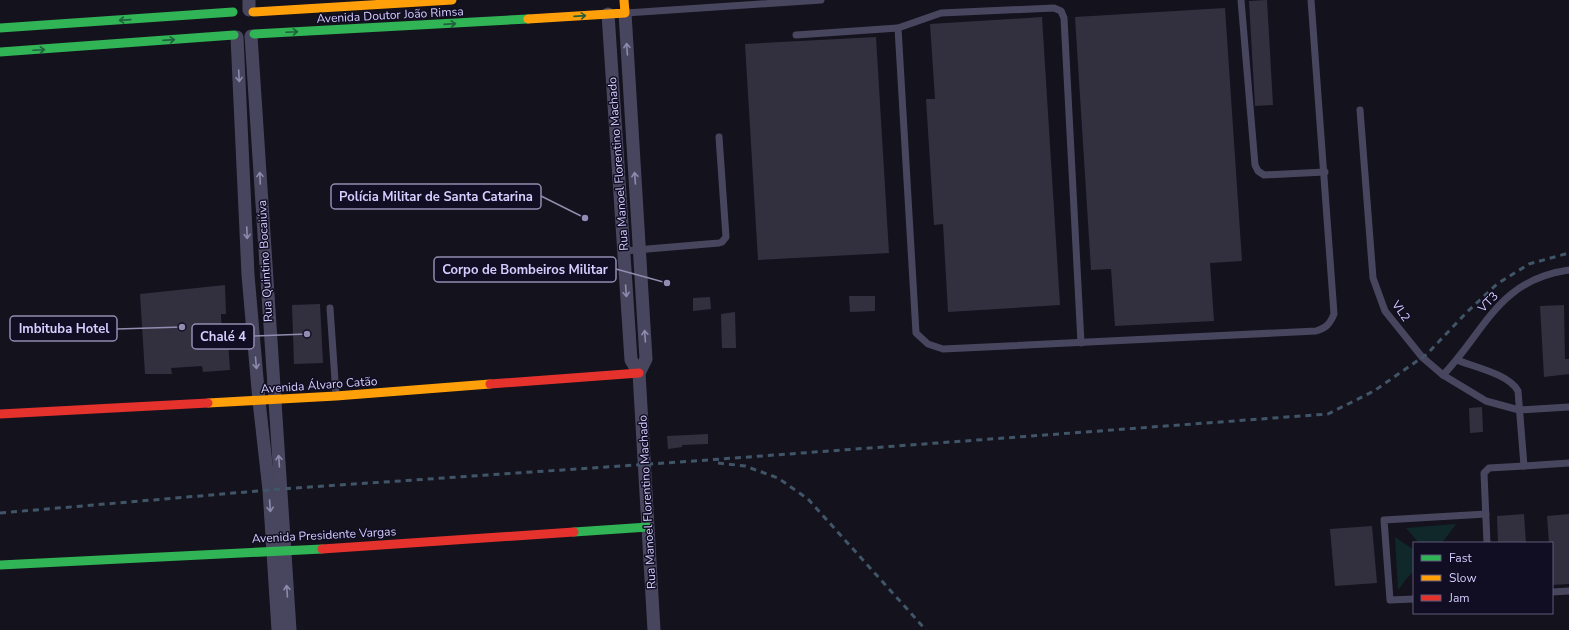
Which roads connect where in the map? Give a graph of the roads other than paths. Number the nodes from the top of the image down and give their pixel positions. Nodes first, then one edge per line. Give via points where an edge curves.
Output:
1 (452, 0) edge
2 (821, 0) edge
3 (1241, 0) edge
4 (1311, 0) edge
5 (624, 7) edge
6 (234, 8) edge
7 (608, 11) junction
8 (432, 13) junction
9 (253, 20) edge
10 (0, 28) edge
11 (898, 28) junction
12 (232, 30) junction
13 (796, 35) dead end
14 (53, 37) junction
15 (0, 52) edge
16 (1360, 110) dead end
17 (258, 132) junction
18 (242, 133) junction
19 (719, 137) dead end
20 (260, 161) junction
21 (244, 162) junction
22 (1325, 172) junction
23 (636, 197) junction
24 (620, 198) junction
25 (640, 249) junction
26 (624, 252) junction
27 (1569, 270) edge
28 (266, 274) junction
29 (248, 275) junction
30 (330, 308) dead end
31 (1081, 342) junction
32 (1457, 360) junction
33 (639, 373) junction
34 (1442, 375) junction
35 (336, 396) junction
36 (275, 400) junction
37 (259, 401) junction
38 (1569, 407) edge
39 (1519, 410) junction
40 (0, 414) edge
41 (1569, 463) edge
42 (1524, 466) junction
43 (1486, 514) junction
44 (648, 527) junction
45 (1487, 542) edge
46 (279, 551) junction
47 (0, 565) edge
48 (1569, 591) edge
49 (1553, 592) edge
50 (1413, 599) edge
51 (278, 630) edge
52 (290, 630) edge
53 (654, 630) edge

1 - 8 street, Avenida Doutor João Rimsa
2 - 5 lane
3 - 22 lane via 1258,171 1264,175
4 - 22 lane
5 - 7 street, Avenida Doutor João Rimsa
23 -> 5 street, Rua Manoel Florentino Machado
6 - 9 street via 240,9
6 - 12 street via 229,18
6 -> 14 street
8 -> 7 street, Avenida Doutor João Rimsa
7 - 24 street, Rua Manoel Florentino Machado
9 -> 8 street, Avenida Doutor João Rimsa
8 - 9 street, Avenida Doutor João Rimsa
9 - 12 street via 247,38
9 - 17 street, Rua Quintino Bocaiúva
10 - 14 street
11 - 13 lane
11 - 31 lane via 916,333 928,344 943,349
11 - 31 lane via 941,13 1054,8 1061,12 1064,18
14 -> 12 street
12 -> 18 street, Rua Quintino Bocaiúva
15 -> 14 street
16 - 34 lane, VL2 via 1373,278 1385,311 1422,357
17 - 18 street
17 - 20 street, Rua Quintino Bocaiúva
18 - 21 street, Rua Quintino Bocaiúva
19 - 25 lane via 726,237 724,240 718,243
20 - 21 street
28 -> 20 street, Rua Quintino Bocaiúva
21 -> 29 street, Rua Quintino Bocaiúva
22 - 31 lane via 1334,314 1326,328 1316,331
23 - 24 lane
23 - 25 street, Rua Manoel Florentino Machado
24 - 26 street, Rua Manoel Florentino Machado
25 - 26 lane
33 -> 25 street, Rua Manoel Florentino Machado via 646,359
26 -> 33 street, Rua Manoel Florentino Machado via 631,360
27 - 32 lane, VT3 via 1540,277 1519,287 1498,305
28 - 29 street
28 - 36 street, Rua Quintino Bocaiúva
29 -> 37 street, Rua Quintino Bocaiúva
30 - 35 lane
32 - 34 lane, VT3
32 - 39 lane via 1507,379 1518,391
33 - 35 street, Avenida Álvaro Catão
33 - 44 street, Rua Manoel Florentino Machado
34 - 39 lane, VL2 via 1486,401
35 - 36 street, Avenida Álvaro Catão
36 - 37 street, Avenida Álvaro Catão
46 -> 36 street, Rua Quintino Bocaiúva
37 - 40 street, Avenida Álvaro Catão
37 -> 46 street, Rua Quintino Bocaiúva
38 - 39 lane, VL2
39 - 42 lane
41 - 42 lane
42 - 43 lane via 1486,470
43 - 45 lane
43 - 50 lane via 1384,520 1390,600
44 - 46 street, Avenida Presidente Vargas
44 - 53 street, Rua Manoel Florentino Machado
46 - 47 street, Avenida Presidente Vargas
46 - 51 street, Rua Quintino Bocaiúva
52 -> 46 street, Rua Quintino Bocaiúva
48 - 49 lane

